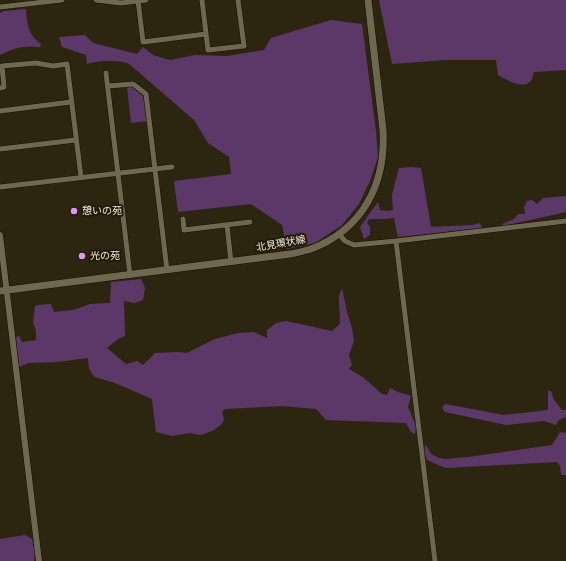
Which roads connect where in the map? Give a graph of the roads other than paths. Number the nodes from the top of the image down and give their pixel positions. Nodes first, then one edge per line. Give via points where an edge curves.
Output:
1 (62, 0) edge
2 (96, 0) edge
3 (138, 0) edge
4 (146, 0) edge
5 (202, 0) edge
6 (238, 0) edge
7 (368, 0) edge
8 (0, 7) edge
9 (206, 34) junction
10 (106, 73) dead end
11 (108, 86) junction
12 (0, 88) edge
13 (71, 102) junction
14 (0, 110) edge
15 (76, 140) junction
16 (0, 149) edge
17 (172, 167) dead end
18 (155, 169) junction
19 (117, 173) junction
20 (81, 177) junction
21 (0, 187) edge
22 (183, 220) dead end
23 (566, 221) edge
24 (250, 222) dead end
25 (227, 225) junction
26 (339, 234) junction
27 (0, 235) edge
28 (396, 241) junction
29 (231, 262) junction
30 (167, 270) junction
31 (130, 275) junction
32 (3, 291) edge
33 (39, 561) edge
34 (435, 561) edge

1 - 8 street
2 - 3 street via 121,3
3 - 4 street
3 - 9 street via 143,42
5 - 9 street
6 - 9 street via 244,46 208,50
7 - 26 main road, 北見環状線 via 383,130 382,163 370,199
10 - 11 street
11 - 18 street via 133,84 146,94
11 - 19 street
12 - 13 street via 4,87 2,66 67,64
13 - 14 street
13 - 15 street
15 - 16 street
15 - 20 street
17 - 18 street
18 - 19 street
18 - 30 street
19 - 20 street
19 - 31 street
20 - 21 street
22 - 25 street via 184,230
23 - 28 street
24 - 25 street
25 - 29 street
26 - 28 street via 345,241 354,245
26 - 29 main road, 北見環状線 via 297,253
27 - 32 street
28 - 34 street
29 - 30 main road, 北見環状線
30 - 31 main road, 北見環状線
31 - 32 main road, 北見環状線
32 - 33 street

